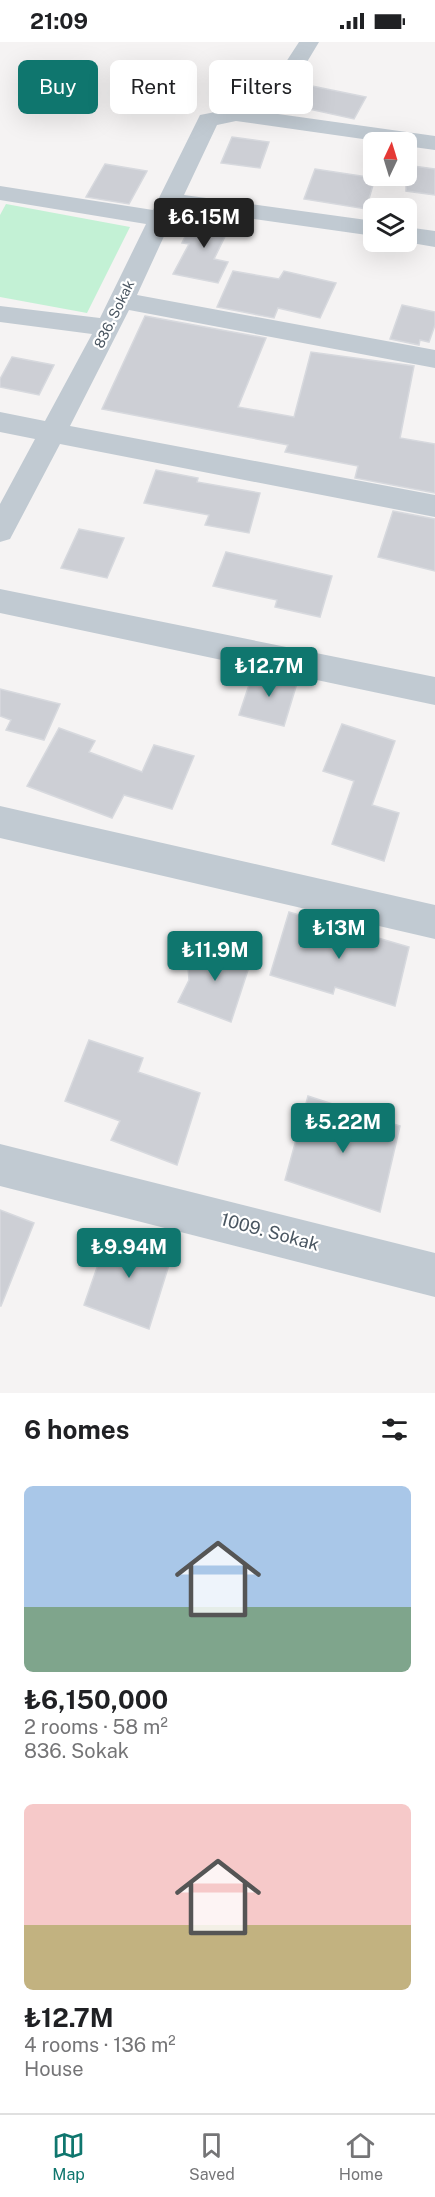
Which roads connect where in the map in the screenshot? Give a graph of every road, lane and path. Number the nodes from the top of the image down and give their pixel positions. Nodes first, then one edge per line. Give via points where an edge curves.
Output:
1 (309, 42) edge
2 (236, 115) junction
3 (435, 143) edge
4 (0, 193) edge
5 (165, 209) junction
6 (363, 228) edge
7 (417, 236) edge
8 (435, 239) edge
9 (120, 300) junction
10 (0, 314) edge
11 (108, 328) junction
12 (435, 359) edge
13 (0, 422) edge
14 (52, 432) junction
15 (435, 506) edge
16 (0, 531) edge
17 (0, 601) edge
18 (435, 692) edge
19 (0, 822) edge
20 (435, 922) edge
21 (0, 1165) edge
22 (435, 1275) edge

1 - 2 street, 836. Sokak via 263,109
2 - 3 street
2 - 5 street, 836. Sokak via 208,120
4 - 5 street
5 - 6 street
5 - 9 street, 836. Sokak
7 - 8 street
9 - 11 street, 836. Sokak
9 - 12 street
10 - 11 street
11 - 14 street, 836. Sokak
13 - 14 street
14 - 15 street
14 - 16 street, 836. Sokak
17 - 18 street
19 - 20 street
21 - 22 street, 1009. Sokak

